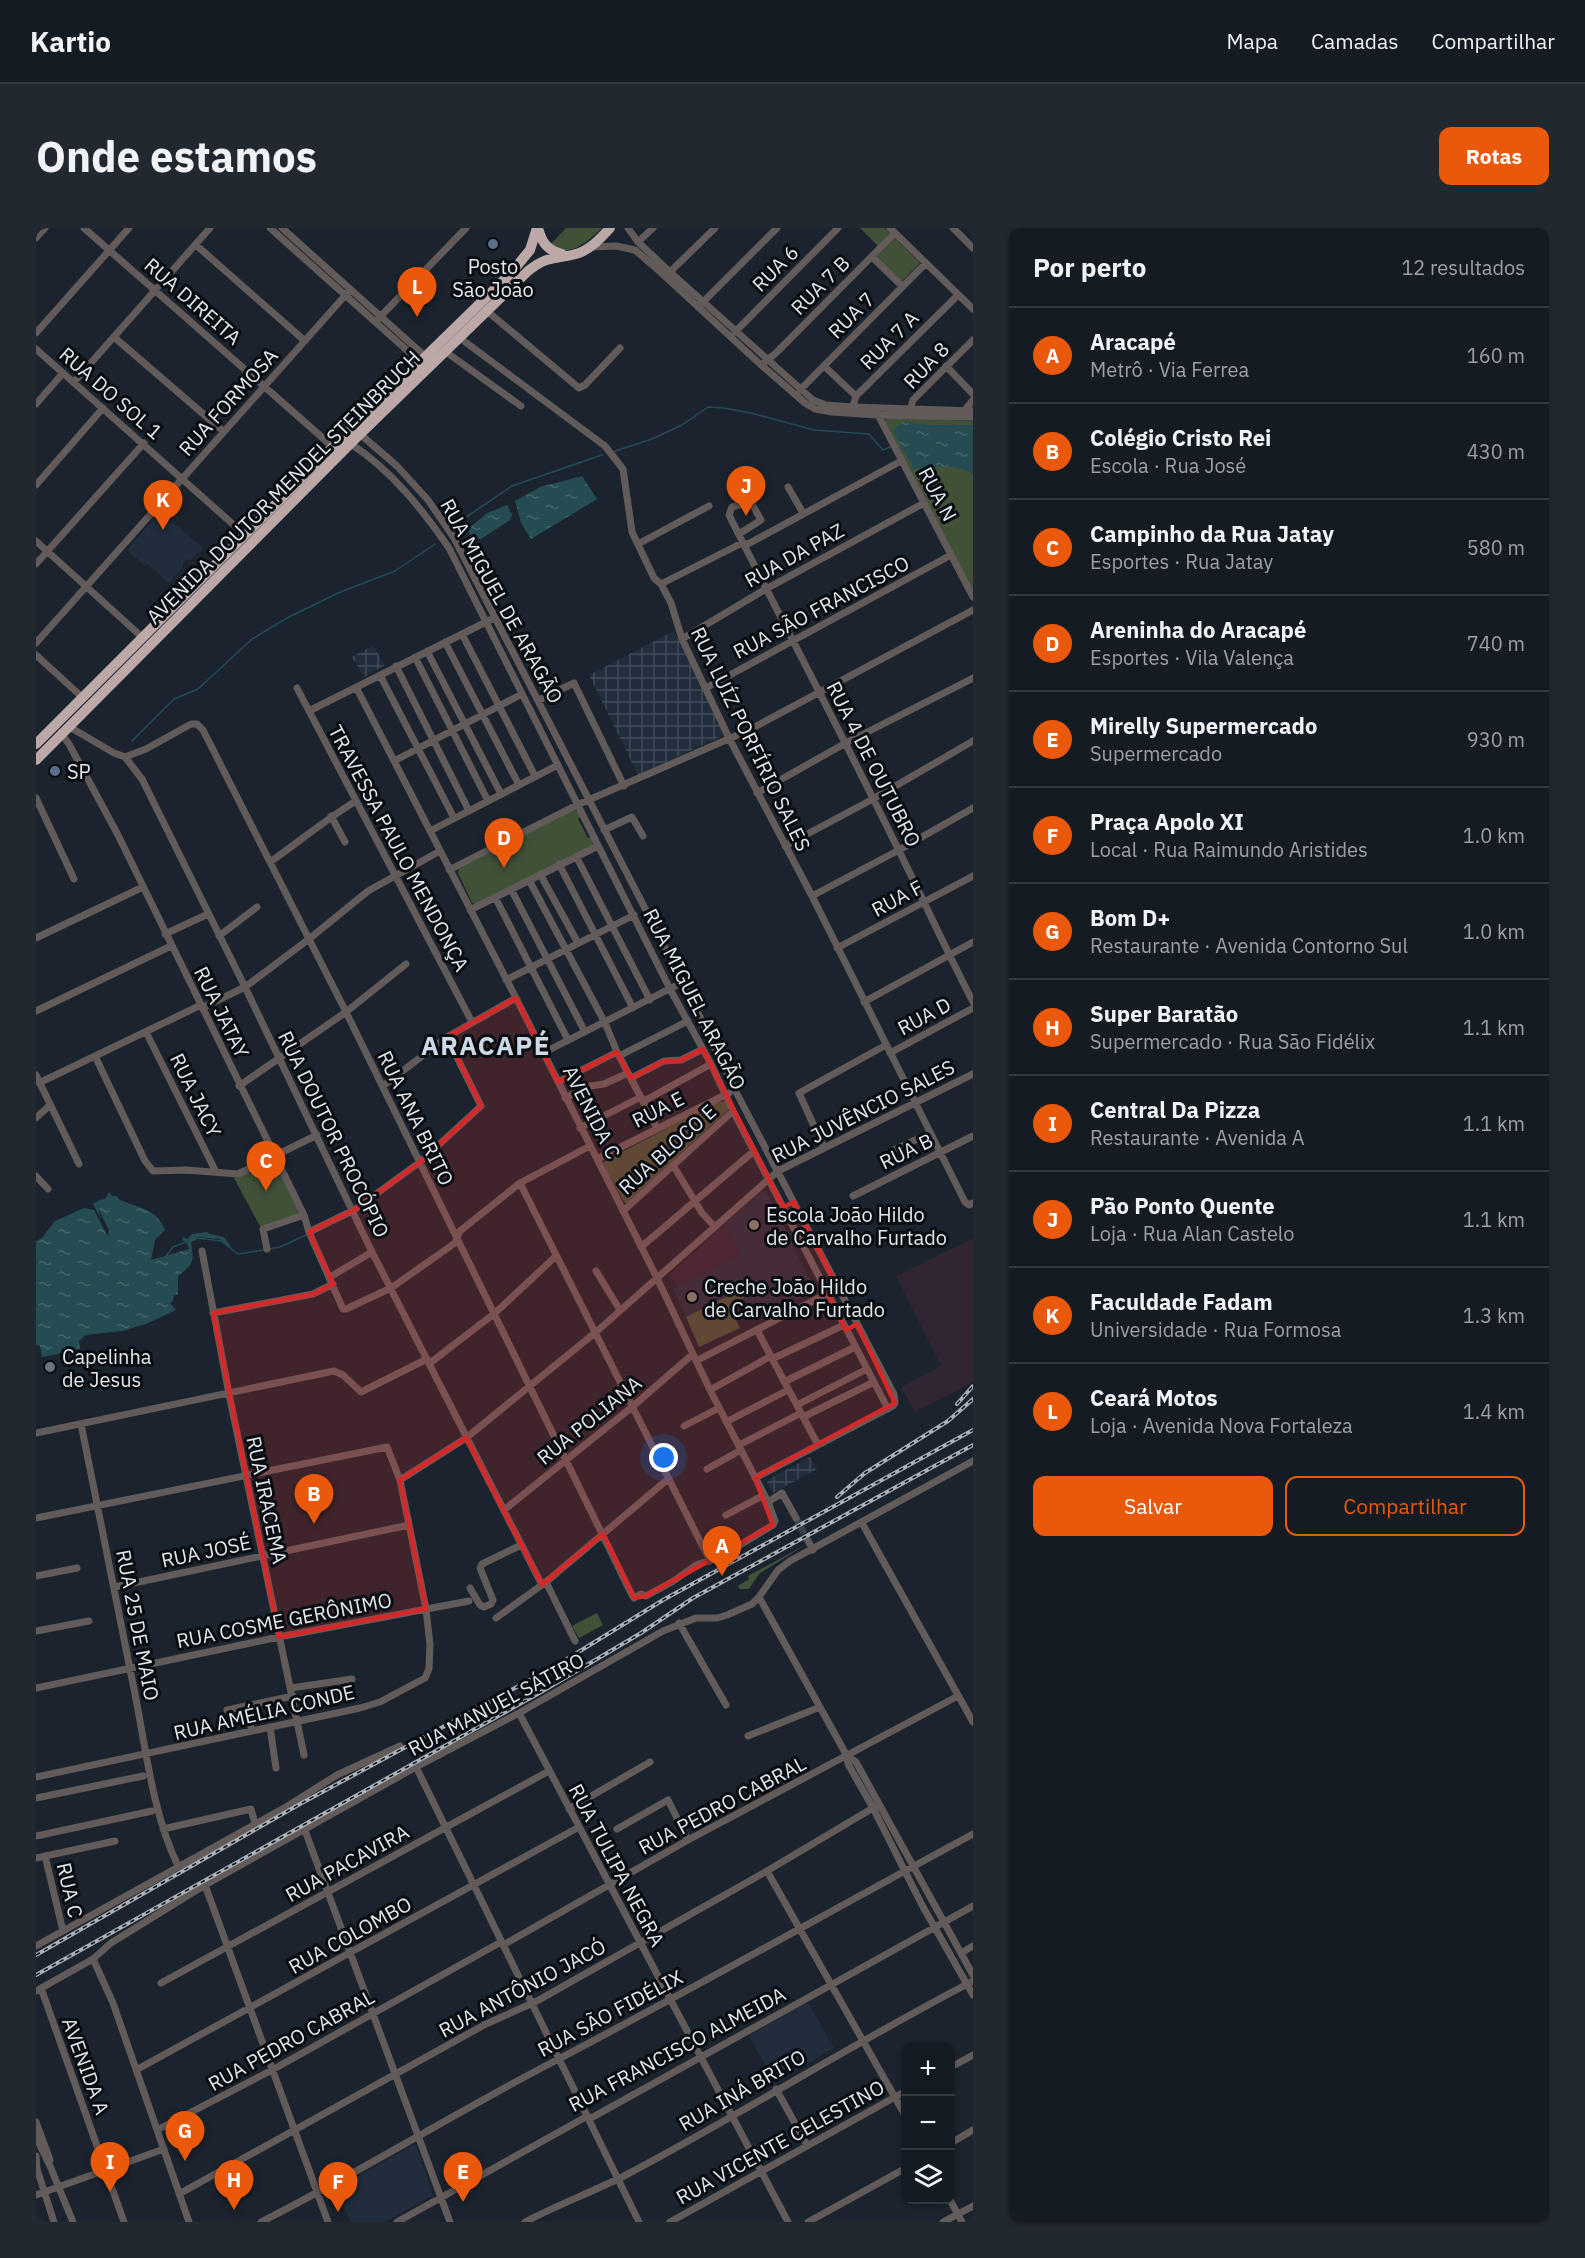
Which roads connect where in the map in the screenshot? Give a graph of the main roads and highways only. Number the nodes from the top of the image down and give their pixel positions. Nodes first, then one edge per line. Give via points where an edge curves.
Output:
1 (537, 228) edge
2 (610, 228) edge
3 (566, 255) junction
4 (36, 744) edge
5 (36, 760) edge

1 - 3 highway via 545,246
1 - 4 highway, AVENIDA DOUTOR MENDEL STEINBRUCH via 530,250 512,273
2 - 3 highway, AVENIDA DOUTOR MENDEL STEINBRUCH via 598,241 576,254
3 - 5 highway, AVENIDA DOUTOR MENDEL STEINBRUCH via 536,265 487,311

